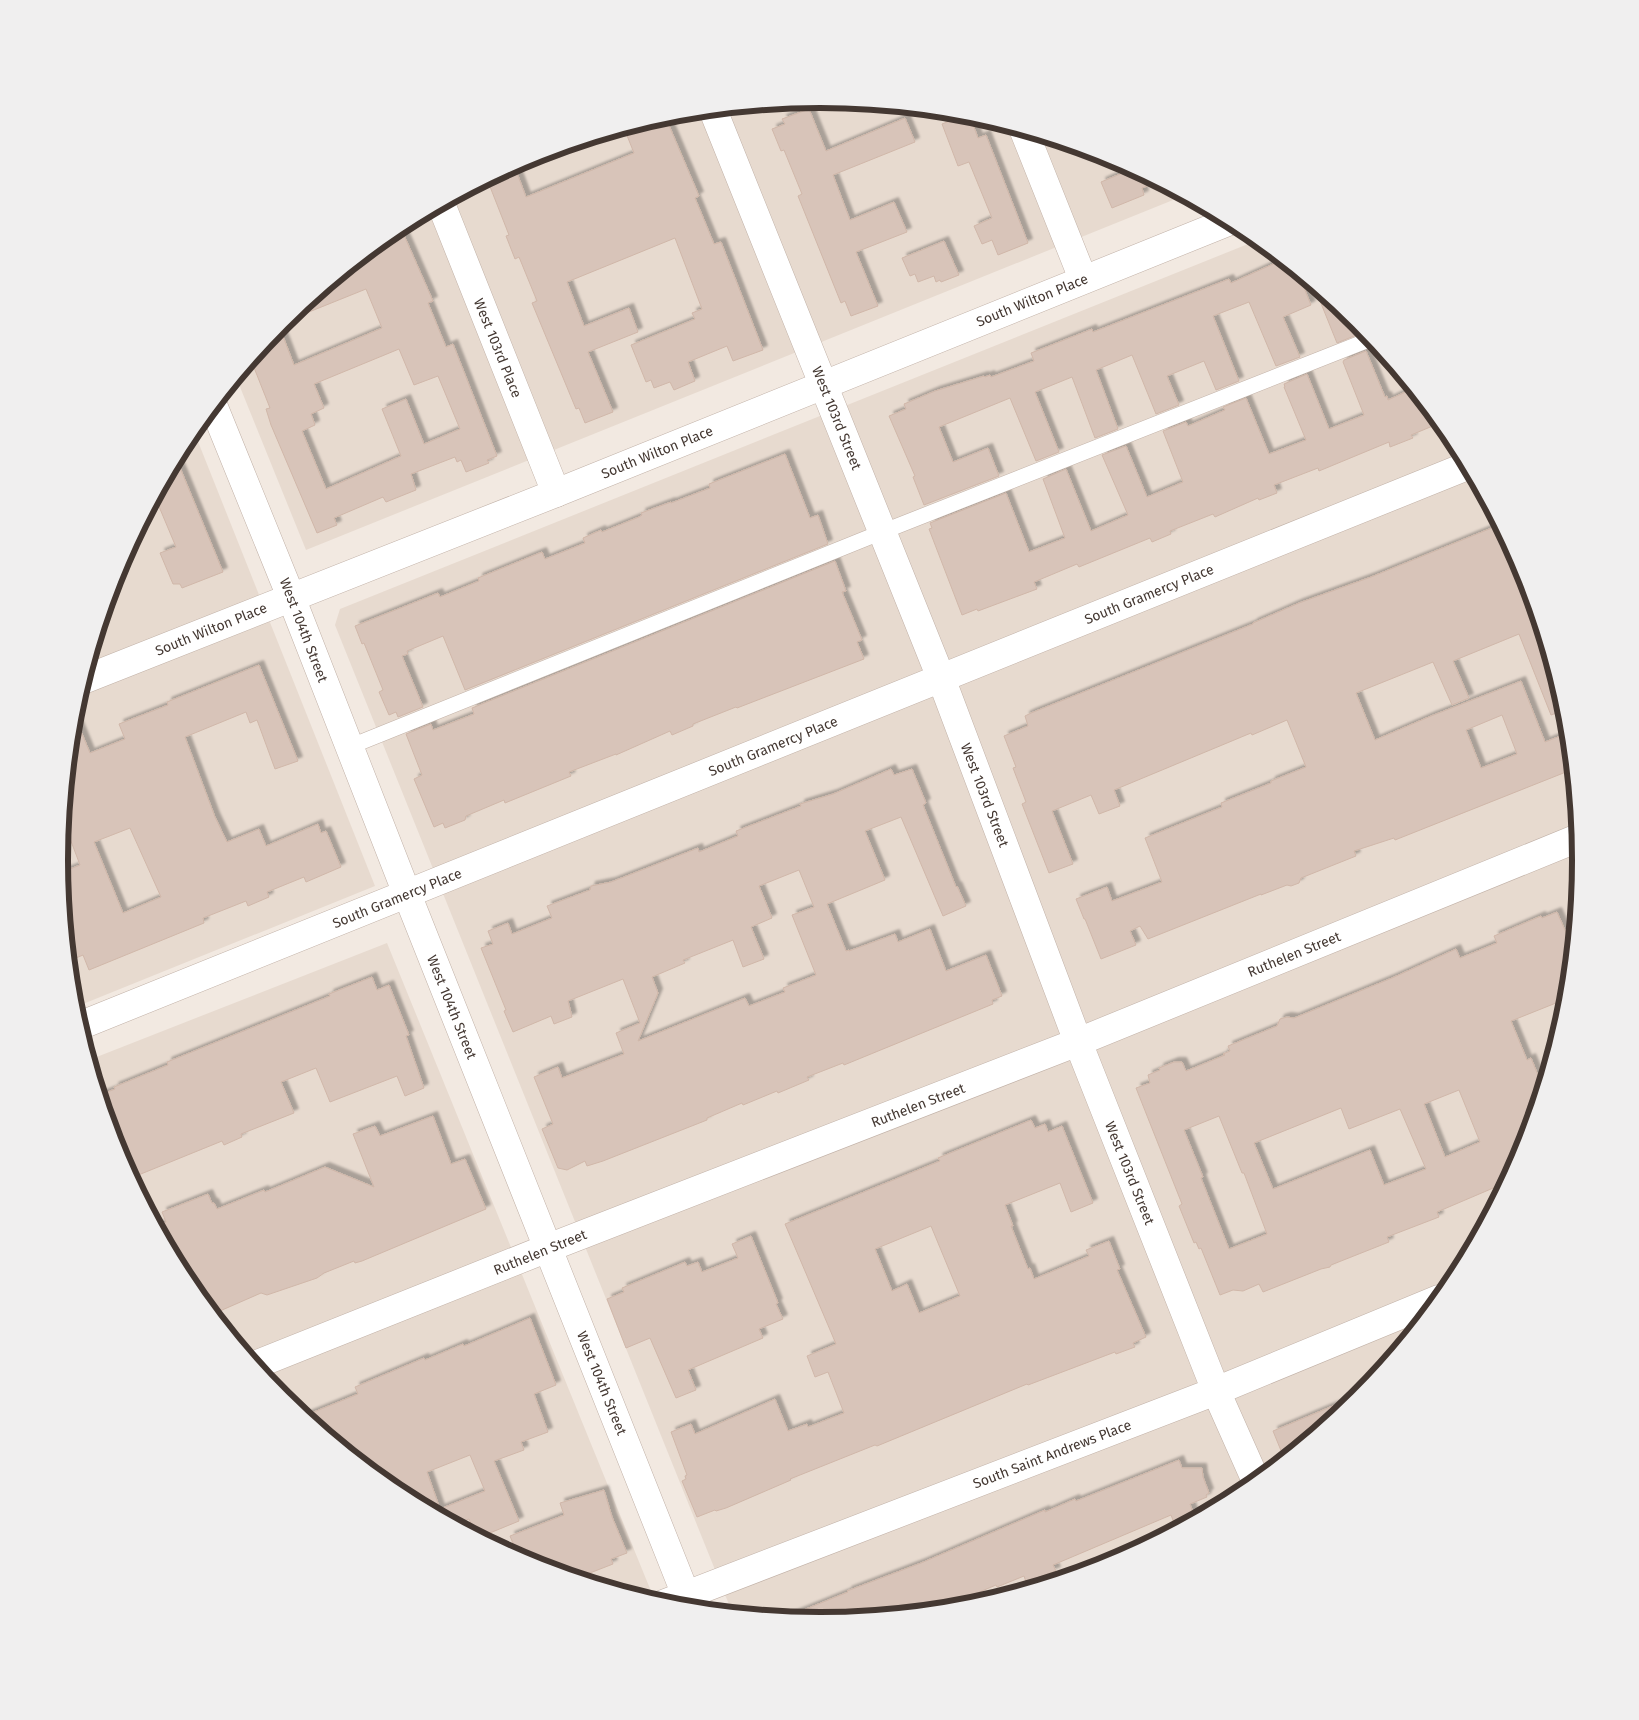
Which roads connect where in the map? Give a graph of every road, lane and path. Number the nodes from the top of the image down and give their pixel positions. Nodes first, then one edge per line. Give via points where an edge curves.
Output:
1 (714, 115) edge
2 (1027, 138) edge
3 (443, 210) edge
4 (1221, 225) edge
5 (1083, 279) junction
6 (1364, 342) edge
7 (823, 384) junction
8 (216, 412) edge
9 (1461, 468) edge
10 (556, 493) junction
11 (882, 532) junction
12 (291, 597) junction
13 (90, 677) edge
14 (941, 678) junction
15 (350, 747) junction
16 (1571, 841) edge
17 (407, 894) junction
18 (86, 1023) edge
19 (1078, 1042) junction
20 (548, 1248) junction
21 (1426, 1304) edge
22 (261, 1364) edge
23 (1216, 1391) junction
24 (1253, 1474) edge
25 (679, 1599) edge
26 (685, 1600) edge

1 - 7 street, West 103rd Street
2 - 5 street
3 - 10 street, West 103rd Place
4 - 5 street, South Wilton Place
5 - 7 street, South Wilton Place
6 - 11 lane
7 - 10 street, South Wilton Place
7 - 11 street, West 103rd Street
8 - 12 street, West 104th Street
9 - 14 street, South Gramercy Place
10 - 12 street, South Wilton Place
11 - 14 street, West 103rd Street
11 - 15 lane
12 - 13 street, South Wilton Place
12 - 15 street, West 104th Street
14 - 17 street, South Gramercy Place
14 - 19 street, West 103rd Street
15 - 17 street, West 104th Street
16 - 19 street, Ruthelen Street
17 - 18 street, South Gramercy Place
17 - 20 street, West 104th Street
19 - 20 street, Ruthelen Street
19 - 23 street, West 103rd Street
20 - 22 street, Ruthelen Street
20 - 25 street, West 104th Street
21 - 23 street, South Saint Andrews Place
23 - 24 street, West 103rd Street
23 - 26 street, South Saint Andrews Place

